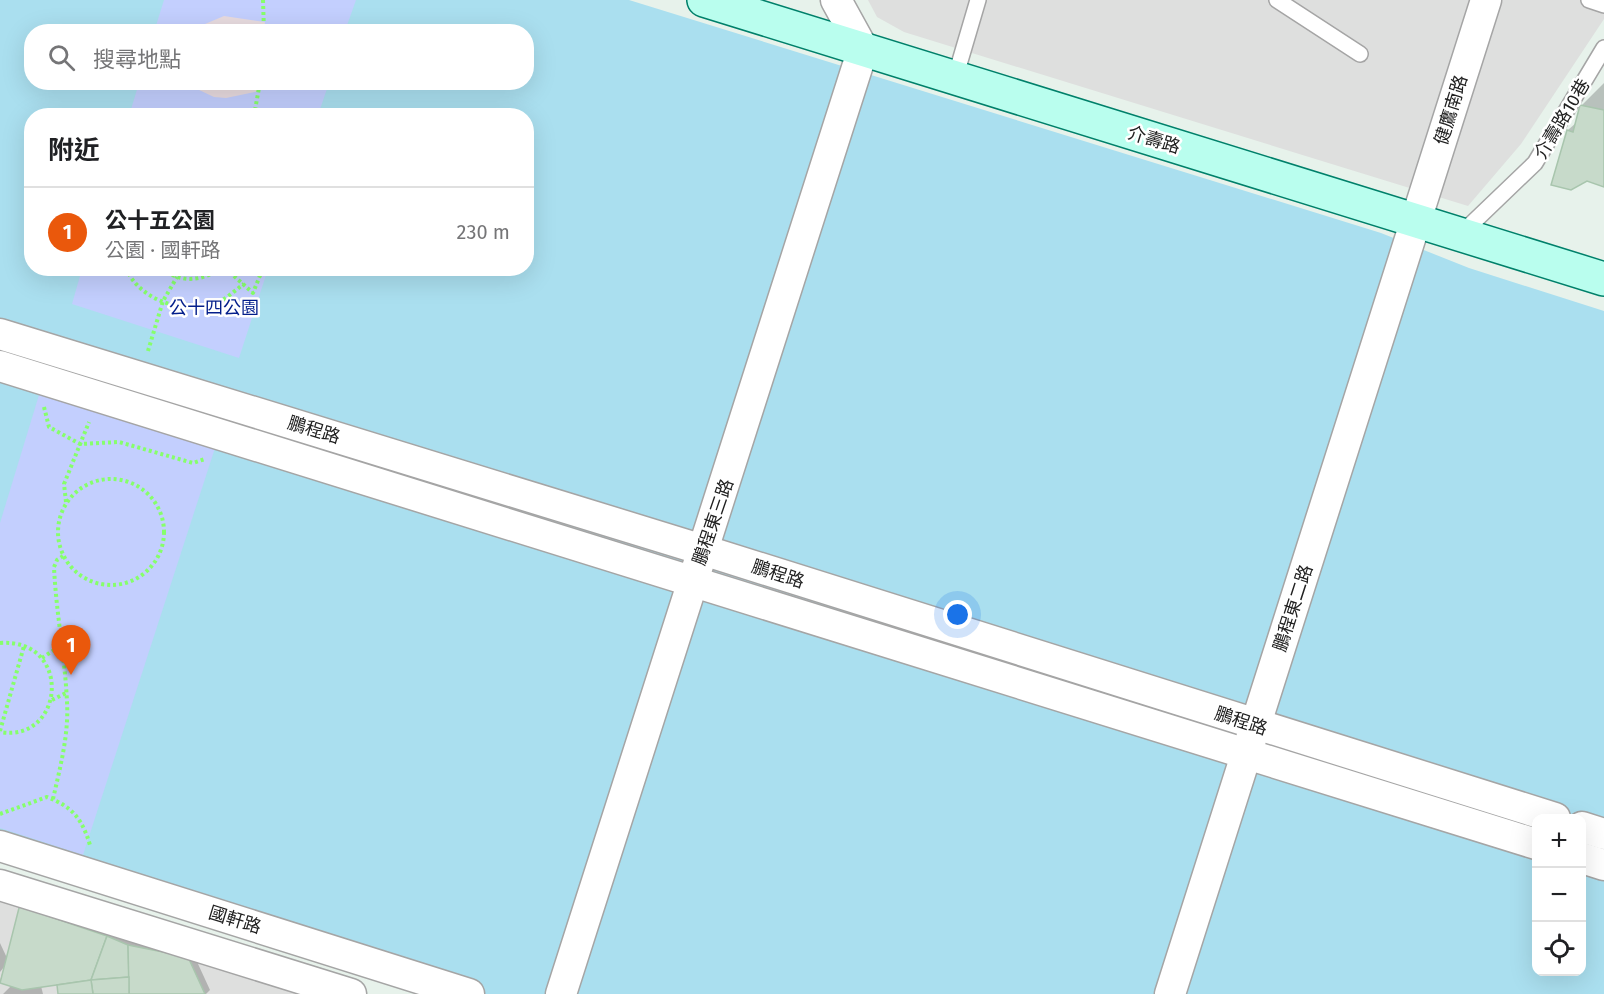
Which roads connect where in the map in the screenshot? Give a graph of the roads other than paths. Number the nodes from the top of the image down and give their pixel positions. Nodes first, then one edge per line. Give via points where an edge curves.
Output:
1 (704, 0) edge
2 (836, 0) edge
3 (978, 0) edge
4 (1277, 0) edge
5 (1486, 0) edge
6 (1589, 0) edge
7 (1604, 5) edge
8 (1604, 48) edge
9 (863, 49) junction
10 (1360, 54) dead end
11 (956, 78) junction
12 (1417, 221) junction
13 (1461, 234) junction
14 (1604, 279) edge
15 (0, 334) edge
16 (0, 366) edge
17 (703, 550) junction
18 (693, 581) junction
19 (1256, 725) junction
20 (1247, 754) junction
21 (1539, 814) edge
22 (1586, 829) edge
23 (1604, 834) edge
24 (1532, 843) edge
25 (0, 846) edge
26 (1586, 860) edge
27 (1604, 865) edge
28 (0, 885) edge
29 (236, 921) junction
30 (224, 954) junction
31 (351, 994) edge
32 (469, 994) edge
33 (561, 994) edge
34 (1170, 994) edge

1 - 9 main road, 介壽路
2 - 9 street
3 - 11 lane
4 - 10 lane
5 - 12 street, 健鷹南路
6 - 7 lane
8 - 13 lane, 介壽路10巷 via 1536,163
9 - 11 main road, 介壽路
9 - 17 street, 鵬程東三路
11 - 12 main road, 介壽路
12 - 13 main road, 介壽路
12 - 19 street, 鵬程東二路
13 - 14 main road, 介壽路
15 - 17 street, 鵬程路
16 - 18 street, 鵬程路
17 - 18 street, 鵬程東三路
17 - 19 street, 鵬程路
18 - 20 street, 鵬程路
18 - 33 street, 鵬程東三路
19 - 20 street, 鵬程東二路
19 - 21 street, 鵬程路
20 - 24 street, 鵬程路
20 - 34 street, 鵬程東二路
22 - 23 street
25 - 29 street, 國軒路
26 - 27 street
28 - 30 street, 國軒路
29 - 30 street
29 - 32 street, 國軒路
30 - 31 street, 國軒路

